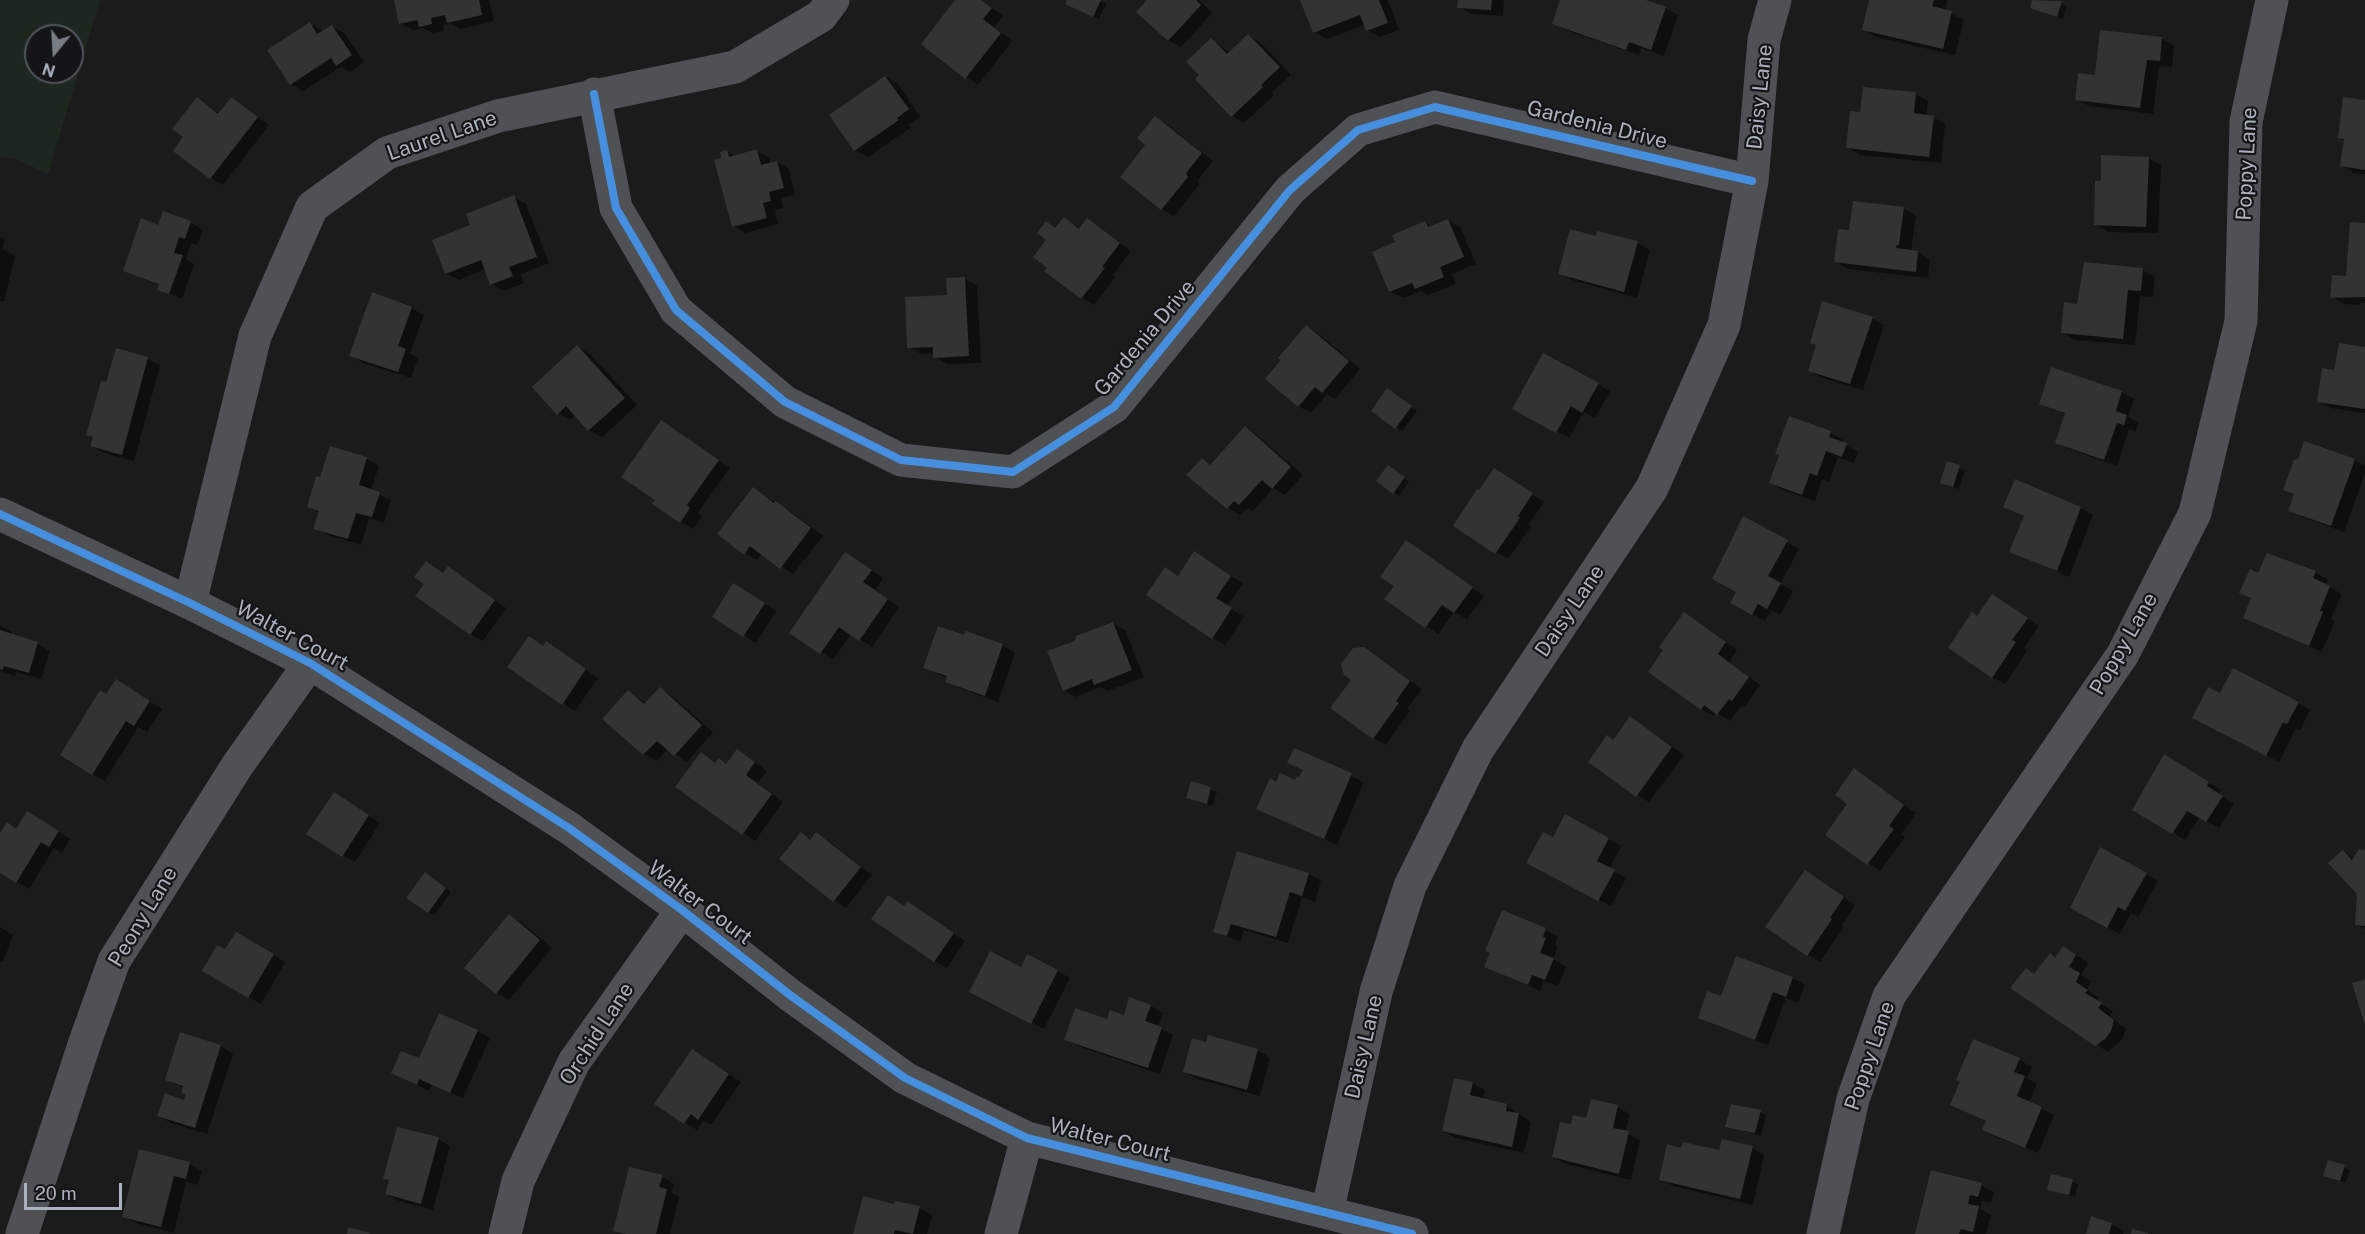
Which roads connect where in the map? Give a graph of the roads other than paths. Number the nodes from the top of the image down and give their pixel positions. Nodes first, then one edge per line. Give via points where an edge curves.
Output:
1 (833, 0) edge
2 (1775, 0) edge
3 (2272, 0) edge
4 (594, 94) junction
5 (1752, 182) junction
6 (0, 514) edge
7 (190, 603) junction
8 (310, 663) junction
9 (682, 910) junction
10 (1027, 1138) junction
11 (1327, 1213) junction
12 (22, 1234) edge
13 (505, 1234) edge
14 (1001, 1234) edge
15 (1412, 1234) edge
16 (1823, 1234) edge

1 - 4 street, Laurel Lane via 821,16 735,66
2 - 5 street, Daisy Lane via 1764,40
3 - 16 street, Poppy Lane via 2246,123 2241,321 2195,513 2123,654 1889,996 1853,1099
4 - 5 street, Gardenia Drive via 616,208 676,310 784,402 901,460 1013,472 1114,407 1290,190 1358,129 1435,106
4 - 7 street, Laurel Lane via 498,116 387,153 312,207 255,336
5 - 11 street, Daisy Lane via 1724,325 1652,488 1478,749 1410,886 1376,992
6 - 7 street, Walter Court
7 - 8 street, Walter Court
8 - 9 street, Walter Court via 570,828
8 - 12 street, Peony Lane via 237,766 114,961
9 - 10 street, Walter Court via 905,1078
9 - 13 street, Orchid Lane via 574,1062 518,1181
10 - 11 street, Walter Court
10 - 14 street
11 - 15 street, Walter Court

